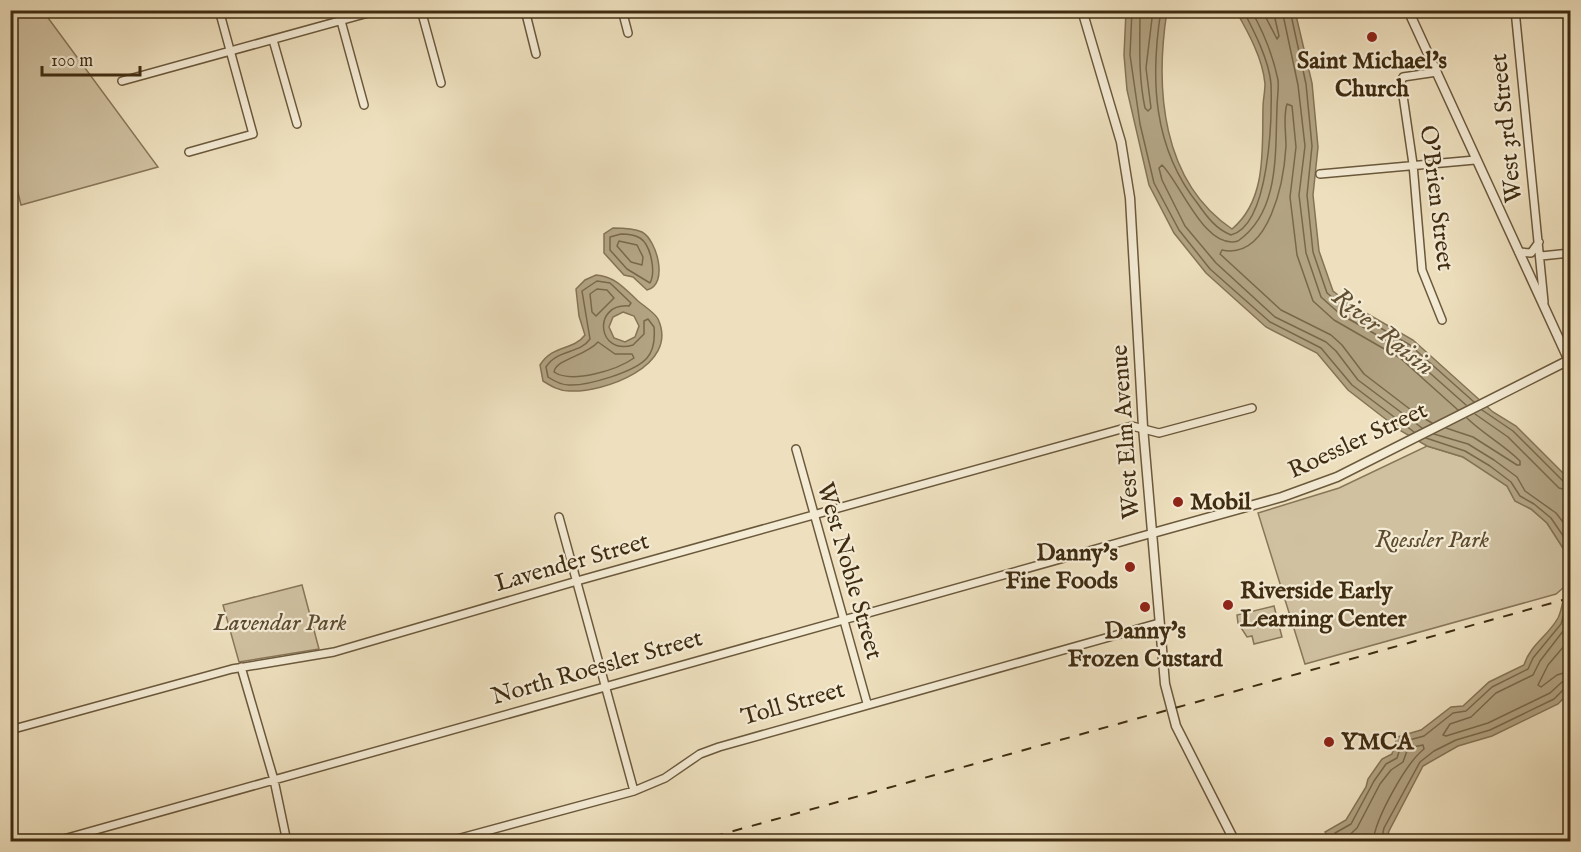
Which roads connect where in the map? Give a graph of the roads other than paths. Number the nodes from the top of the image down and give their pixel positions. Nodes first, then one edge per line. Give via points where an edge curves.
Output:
1 (219, 10) edge
2 (379, 10) edge
3 (421, 10) edge
4 (525, 10) edge
5 (622, 10) edge
6 (1082, 10) edge
7 (1408, 10) edge
8 (1515, 10) edge
9 (340, 21) junction
10 (628, 33) dead end
11 (273, 40) junction
12 (230, 53) junction
13 (536, 54) dead end
14 (1437, 72) junction
15 (122, 81) dead end
16 (441, 83) dead end
17 (364, 105) dead end
18 (297, 124) dead end
19 (189, 152) dead end
20 (1475, 160) junction
21 (1413, 164) junction
22 (1320, 174) dead end
23 (1539, 242) junction
24 (1519, 252) junction
25 (1570, 254) edge
26 (1541, 256) junction
27 (1544, 302) junction
28 (1442, 320) dead end
29 (1570, 361) edge
30 (1252, 408) dead end
31 (1143, 427) junction
32 (796, 449) dead end
33 (813, 516) junction
34 (559, 517) dead end
35 (1153, 533) junction
36 (577, 581) junction
37 (842, 621) junction
38 (1159, 623) junction
39 (241, 667) junction
40 (605, 685) junction
41 (867, 703) junction
42 (10, 730) edge
43 (274, 780) junction
44 (634, 791) junction
45 (64, 840) edge
46 (53, 842) edge
47 (288, 842) edge
48 (446, 842) edge
49 (1235, 842) edge

1 - 12 street
2 - 9 street
3 - 16 street
4 - 13 street
5 - 10 street
6 - 31 street, West Elm Avenue via 1121,142 1129,190
7 - 14 street
8 - 23 street, West 3rd Street
9 - 11 street
9 - 17 street
11 - 12 street
11 - 18 street
12 - 15 street
12 - 19 street via 253,134
14 - 20 street
14 - 21 street, O'Brien Street via 1402,77
20 - 21 street
20 - 24 street
21 - 22 street
21 - 28 street, O'Brien Street via 1422,270
23 - 24 street via 1531,253
23 - 26 street, West 3rd Street
24 - 27 street
25 - 26 street
26 - 27 street, West 3rd Street
27 - 29 street
29 - 35 street, Roessler Street via 1337,477 1282,497
30 - 31 street, Lavender Street via 1159,433
31 - 33 street, Lavender Street via 1132,426
31 - 35 street, West Elm Avenue
32 - 33 street, West Noble Street
33 - 36 street, Lavender Street
33 - 37 street, West Noble Street
34 - 36 street
35 - 37 street, North Roessler Street
35 - 38 street, West Elm Avenue
36 - 39 street, Lavender Street via 334,652
36 - 40 street
37 - 40 street, North Roessler Street
37 - 41 street, West Noble Street
38 - 41 street, Toll Street
38 - 49 street, West Elm Avenue via 1165,684 1176,726
39 - 42 street, Lavender Street
39 - 43 street
40 - 43 street, North Roessler Street
40 - 44 street
41 - 44 street, Toll Street via 700,753 665,778
43 - 45 street, North Roessler Street
43 - 47 street
44 - 48 street, Toll Street
45 - 46 street, North Roessler Street

